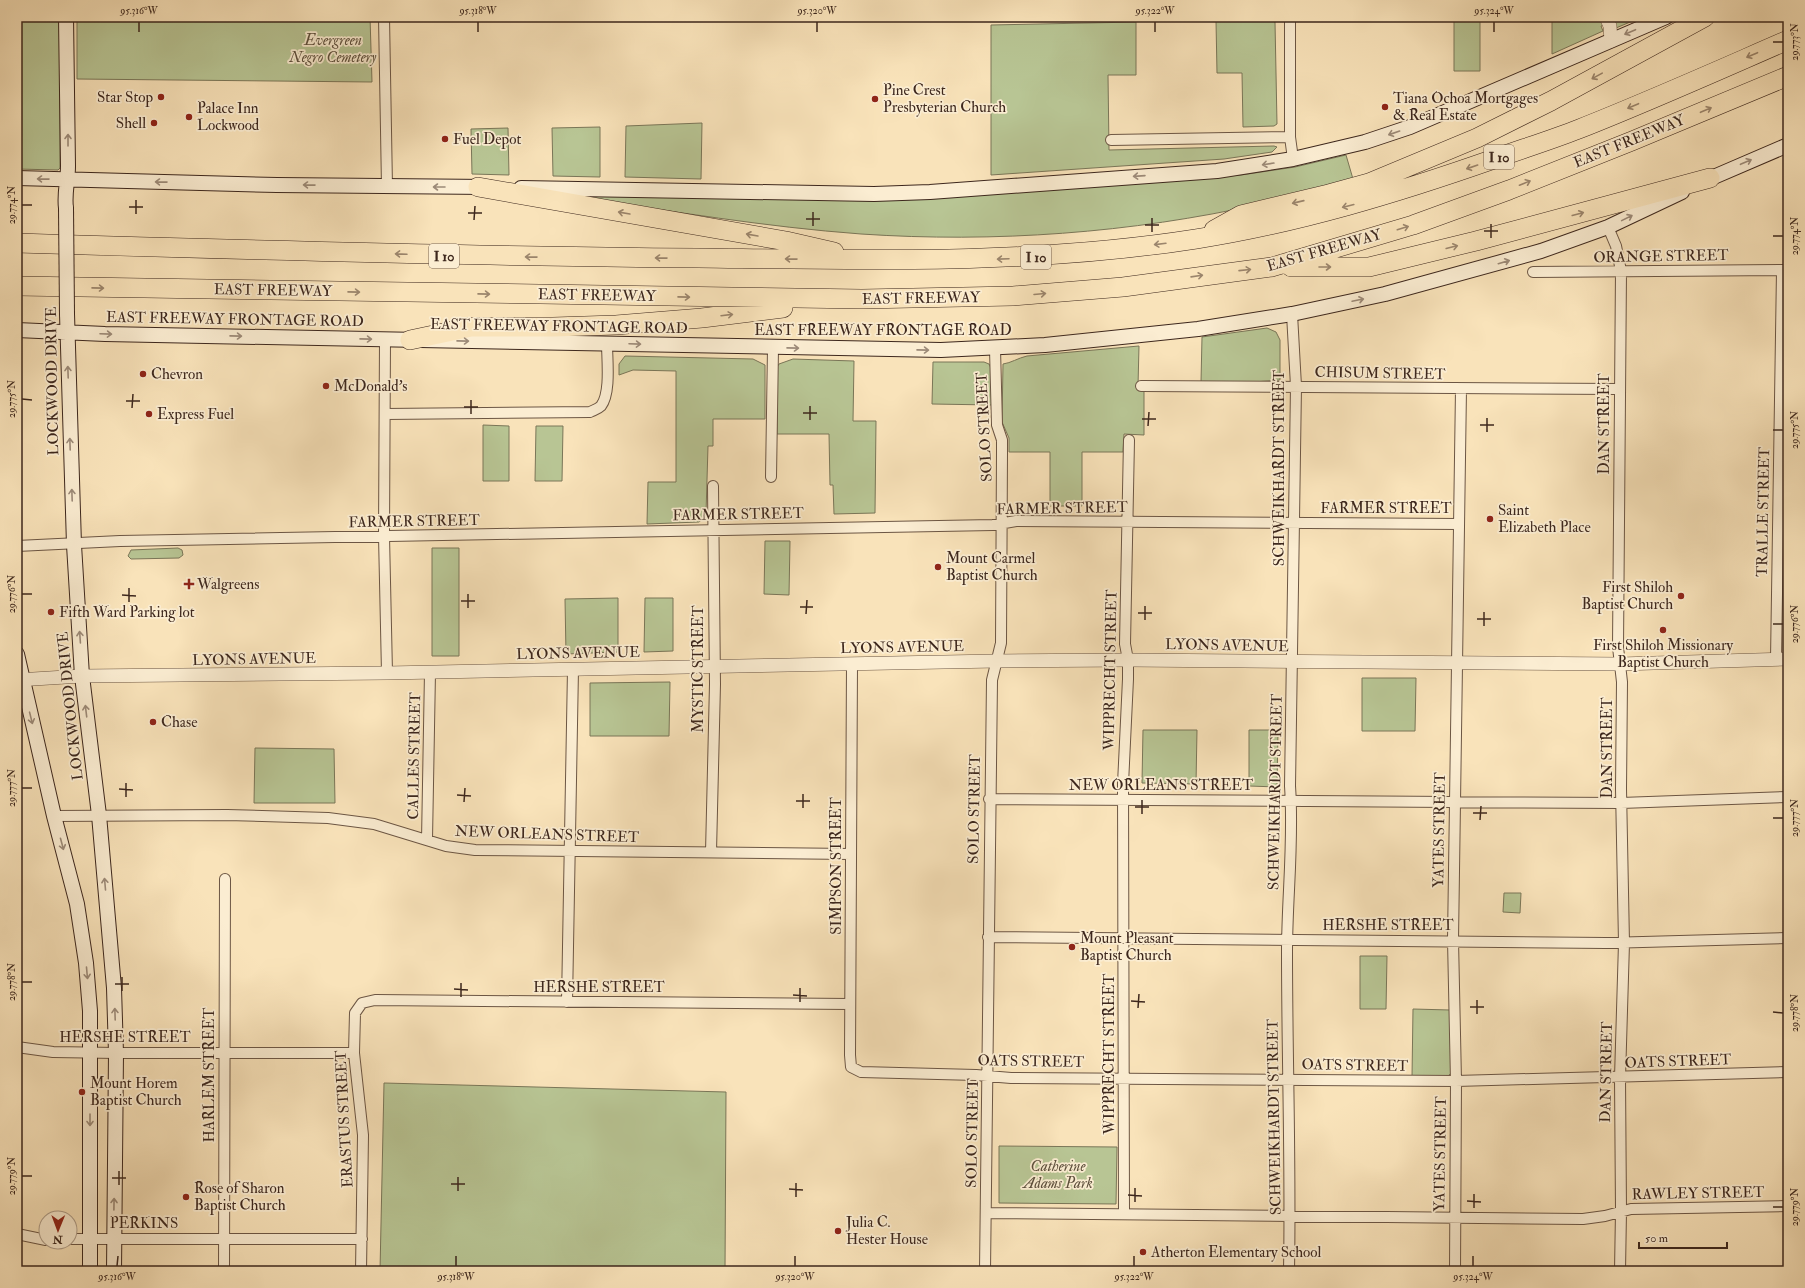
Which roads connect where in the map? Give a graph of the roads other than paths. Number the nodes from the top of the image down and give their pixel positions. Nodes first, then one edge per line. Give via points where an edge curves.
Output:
1 (66, 17) edge
2 (384, 17) edge
3 (1290, 17) edge
4 (1606, 17) edge
5 (1666, 17) edge
6 (1705, 17) edge
7 (1788, 40) edge
8 (1611, 41) junction
9 (1788, 76) edge
10 (1290, 137) junction
11 (1111, 140) dead end
12 (1788, 145) edge
13 (1293, 159) junction
14 (17, 178) edge
15 (1710, 178) junction
16 (68, 179) junction
17 (387, 186) junction
18 (478, 187) junction
19 (1608, 227) junction
20 (1198, 239) junction
21 (17, 243) edge
22 (872, 260) junction
23 (1272, 267) junction
24 (1785, 270) edge
25 (1621, 271) junction
26 (1533, 272) dead end
27 (17, 286) edge
28 (862, 300) junction
29 (1292, 314) junction
30 (17, 330) edge
31 (67, 331) junction
32 (385, 339) junction
33 (410, 340) junction
34 (607, 343) junction
35 (773, 348) junction
36 (995, 349) junction
37 (1141, 386) dead end
38 (1296, 386) junction
39 (1461, 389) junction
40 (1619, 389) junction
41 (385, 414) junction
42 (1129, 440) dead end
43 (771, 477) dead end
44 (713, 486) dead end
45 (1128, 522) junction
46 (1002, 523) junction
47 (1294, 523) junction
48 (1459, 524) junction
49 (714, 529) junction
50 (384, 536) junction
51 (74, 545) junction
52 (17, 546) edge
53 (17, 654) edge
54 (1782, 659) edge
55 (1128, 660) junction
56 (996, 661) junction
57 (1292, 662) junction
58 (1457, 663) junction
59 (852, 664) junction
60 (1620, 664) junction
61 (714, 666) junction
62 (572, 669) junction
63 (430, 672) junction
64 (388, 673) junction
65 (82, 676) junction
66 (20, 680) edge
67 (1788, 797) edge
68 (990, 799) junction
69 (1123, 800) junction
70 (1291, 800) junction
71 (1454, 802) junction
72 (1621, 803) junction
73 (99, 815) junction
74 (54, 816) junction
75 (427, 840) junction
76 (570, 851) junction
77 (711, 852) junction
78 (851, 854) junction
79 (225, 879) dead end
80 (988, 937) junction
81 (1788, 938) edge
82 (1123, 939) junction
83 (1287, 939) junction
84 (1453, 940) junction
85 (1624, 943) junction
86 (567, 1002) junction
87 (850, 1004) junction
88 (355, 1013) joint
89 (17, 1047) edge
90 (224, 1052) junction
91 (354, 1052) junction
92 (90, 1053) junction
93 (116, 1053) junction
94 (851, 1067) joint
95 (1788, 1072) edge
96 (987, 1077) junction
97 (1124, 1077) junction
98 (1620, 1078) junction
99 (1287, 1079) junction
100 (1456, 1082) junction
101 (1788, 1206) edge
102 (1621, 1211) junction
103 (986, 1212) junction
104 (1124, 1213) junction
105 (1290, 1217) junction
106 (1455, 1218) junction
107 (17, 1234) edge
108 (38, 1238) edge
109 (114, 1238) junction
110 (224, 1238) junction
111 (362, 1238) junction
112 (78, 1239) edge
113 (90, 1239) junction
114 (90, 1271) edge
115 (114, 1271) edge
116 (224, 1271) edge
117 (361, 1271) edge
118 (986, 1271) edge
119 (1289, 1271) edge
120 (1455, 1271) edge
121 (1620, 1271) edge

16 -> 1 main road, LOCKWOOD DRIVE
2 - 17 street
3 - 10 street
4 - 8 street via 1610,26
5 -> 8 main road
6 -> 20 highway via 1551,101 1477,138 1369,183 1240,215
7 -> 20 highway, EAST FREEWAY / I 10 via 1578,130 1429,182 1316,214
8 -> 13 main road via 1410,127 1365,142
23 -> 9 highway, EAST FREEWAY / I 10 via 1413,225 1509,190
10 - 11 street
10 - 13 street
15 -> 12 main road, EAST FREEWAY FRONTAGE ROAD
13 -> 18 main road via 1217,171 874,194
16 -> 14 main road
19 -> 15 main road, EAST FREEWAY FRONTAGE ROAD
23 -> 15 highway via 1369,267
17 -> 16 main road
16 - 31 main road, LOCKWOOD DRIVE, bridge via 64,194
18 -> 17 main road
22 -> 18 highway via 786,242
19 - 25 street, DAN STREET via 1616,246
29 -> 19 main road, EAST FREEWAY FRONTAGE ROAD via 1467,273 1541,251
20 -> 22 highway, EAST FREEWAY / I 10 via 1058,256
22 -> 21 highway, EAST FREEWAY / I 10 via 441,256
28 -> 23 highway, EAST FREEWAY / I 10 via 1013,296 1123,287
24 - 25 street, ORANGE STREET
24 - 54 street, TRALLE STREET
25 - 26 street, ORANGE STREET
25 - 40 street, DAN STREET
27 -> 28 highway, EAST FREEWAY / I 10
33 -> 28 highway via 471,327 553,328 616,325
29 - 36 main road, EAST FREEWAY FRONTAGE ROAD via 1198,329
29 - 38 street, SCHWEIKHARDT STREET
30 - 31 main road, EAST FREEWAY FRONTAGE ROAD
31 -> 32 main road, EAST FREEWAY FRONTAGE ROAD via 105,334
51 -> 31 main road, LOCKWOOD DRIVE
32 - 33 main road, EAST FREEWAY FRONTAGE ROAD
32 - 41 street
33 -> 34 main road, EAST FREEWAY FRONTAGE ROAD
34 -> 35 main road, EAST FREEWAY FRONTAGE ROAD
34 - 41 street via 605,399 600,407 590,412
35 -> 36 main road, EAST FREEWAY FRONTAGE ROAD
35 - 43 street
36 - 46 street, SOLO STREET via 997,425 1002,440
37 - 38 street, CHISUM STREET
38 - 39 street, CHISUM STREET
38 - 47 street, SCHWEIKHARDT STREET
39 - 40 street, CHISUM STREET
39 - 48 street, YATES STREET
40 - 60 street, DAN STREET
41 - 50 street
42 - 45 street, WIPPRECHT STREET
44 - 49 street, MYSTIC STREET
45 - 46 street, FARMER STREET
45 - 47 street, FARMER STREET
45 - 55 street, WIPPRECHT STREET via 1125,644
46 - 49 street, FARMER STREET
46 - 56 street, SOLO STREET via 1001,643
47 - 48 street, FARMER STREET
47 - 57 street, SCHWEIKHARDT STREET
48 - 58 street, YATES STREET
49 - 50 street, FARMER STREET
49 - 61 street, MYSTIC STREET
50 - 51 street, FARMER STREET
50 - 64 street
51 - 52 street, FARMER STREET
65 -> 51 main road, LOCKWOOD DRIVE
53 - 66 main road, LOCKWOOD DRIVE
54 - 60 street, LYONS AVENUE
55 - 56 street, LYONS AVENUE
55 - 57 street, LYONS AVENUE
55 - 69 street, WIPPRECHT STREET
56 - 59 street, LYONS AVENUE
56 - 68 street, SOLO STREET via 992,680
57 - 58 street, LYONS AVENUE
57 - 70 street, SCHWEIKHARDT STREET
58 - 60 street, LYONS AVENUE
58 - 71 street, YATES STREET
59 - 61 street, LYONS AVENUE
59 - 78 street, SIMPSON STREET
60 - 72 street, DAN STREET
61 - 62 street, LYONS AVENUE
61 - 77 street, MYSTIC STREET
62 - 63 street, LYONS AVENUE
62 - 76 street
63 - 64 street, LYONS AVENUE
63 - 75 street, CALLES STREET
64 - 65 street, LYONS AVENUE
65 - 66 street, LYONS AVENUE
73 -> 65 main road, LOCKWOOD DRIVE
66 -> 74 main road, LOCKWOOD DRIVE
67 - 72 street, NEW ORLEANS STREET
68 - 69 street, NEW ORLEANS STREET
68 - 80 street, SOLO STREET
69 - 70 street, NEW ORLEANS STREET
69 - 82 street, WIPPRECHT STREET
70 - 71 street, NEW ORLEANS STREET
70 - 83 street, SCHWEIKHARDT STREET
71 - 72 street, NEW ORLEANS STREET
71 - 84 street, YATES STREET
72 - 85 street, DAN STREET
73 - 74 street, NEW ORLEANS STREET
73 - 75 street, NEW ORLEANS STREET via 328,818 374,824
93 -> 73 main road, LOCKWOOD DRIVE via 114,988
74 -> 92 main road, LOCKWOOD DRIVE via 83,935 90,1011
75 - 76 street, NEW ORLEANS STREET via 475,850
76 - 77 street, NEW ORLEANS STREET
76 - 86 street
77 - 78 street, NEW ORLEANS STREET
78 - 87 street, SIMPSON STREET
79 - 90 street, HARLEM STREET
80 - 82 street, HERSHE STREET
80 - 96 street, SOLO STREET
81 - 85 street, HERSHE STREET
82 - 83 street, HERSHE STREET
82 - 97 street, WIPPRECHT STREET
83 - 84 street, HERSHE STREET
83 - 99 street, SCHWEIKHARDT STREET
84 - 85 street, HERSHE STREET
84 - 100 street, YATES STREET
85 - 98 street, DAN STREET
86 - 87 street, HERSHE STREET
86 - 88 street, HERSHE STREET via 375,1000 362,1003
87 - 94 street, SIMPSON STREET
88 - 91 street, ERASTUS STREET
89 - 92 street, HERSHE STREET via 53,1052
90 - 91 street, HERSHE STREET
90 - 93 street, HERSHE STREET
90 - 110 street, HARLEM STREET
91 - 111 street, ERASTUS STREET via 363,1135
92 - 93 street, HERSHE STREET
92 -> 113 main road, LOCKWOOD DRIVE
109 -> 93 main road, LOCKWOOD DRIVE
94 - 96 street, OATS STREET via 861,1072
95 - 98 street, OATS STREET
96 - 97 street, OATS STREET
96 - 103 street, SOLO STREET
97 - 99 street, OATS STREET
97 - 104 street, WIPPRECHT STREET
98 - 100 street, OATS STREET
98 - 102 street, DAN STREET
99 - 100 street, OATS STREET
99 - 105 street, SCHWEIKHARDT STREET
100 - 106 street, YATES STREET
101 - 102 street, RAWLEY STREET via 1668,1207
102 - 106 street, RAWLEY STREET via 1583,1219
102 - 121 street, DAN STREET
103 - 104 street, RAWLEY STREET
103 - 118 street, SOLO STREET
104 - 105 street, RAWLEY STREET
105 - 106 street, RAWLEY STREET
105 - 119 street, SCHWEIKHARDT STREET
106 - 120 street, YATES STREET
107 - 108 street
109 - 110 street, PERKINS
109 - 113 street, PERKINS
109 - 115 main road, LOCKWOOD DRIVE
110 - 111 street, PERKINS
110 - 116 street, HARLEM STREET
111 - 117 street, ERASTUS STREET
112 - 113 street, PERKINS
113 - 114 main road, LOCKWOOD DRIVE

